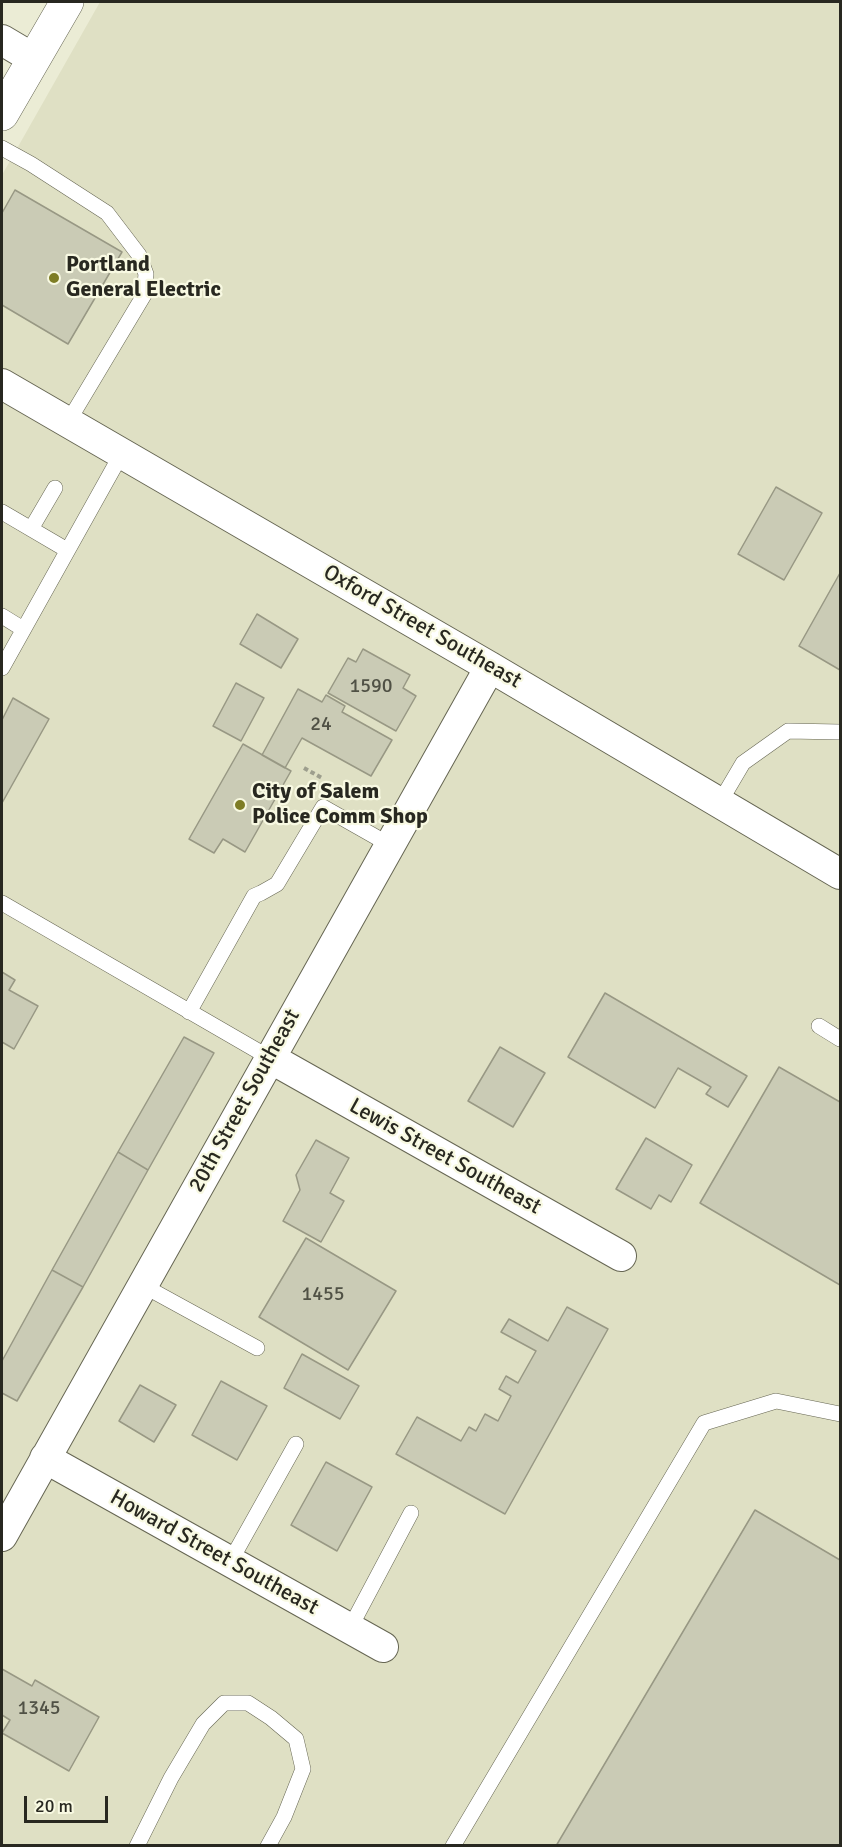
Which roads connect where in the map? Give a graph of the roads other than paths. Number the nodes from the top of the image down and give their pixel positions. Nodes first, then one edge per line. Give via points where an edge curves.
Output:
1 (67, 2) edge
2 (2, 40) edge
3 (34, 59) junction
4 (2, 114) edge
5 (2, 148) edge
6 (2, 384) edge
7 (68, 422) junction
8 (122, 453) junction
9 (55, 488) dead end
10 (2, 512) edge
11 (31, 529) junction
12 (68, 550) junction
13 (2, 616) edge
14 (23, 628) junction
15 (490, 667) junction
16 (2, 668) edge
17 (840, 732) edge
18 (720, 802) junction
19 (390, 845) junction
20 (840, 873) edge
21 (2, 903) edge
22 (189, 1012) junction
23 (819, 1026) dead end
24 (840, 1039) edge
25 (270, 1058) junction
26 (621, 1256) dead end
27 (142, 1285) junction
28 (257, 1348) dead end
29 (840, 1414) edge
30 (296, 1444) dead end
31 (45, 1458) junction
32 (411, 1513) dead end
33 (2, 1536) edge
34 (230, 1562) junction
35 (350, 1628) junction
36 (383, 1647) dead end
37 (137, 1845) edge
38 (267, 1845) edge
39 (453, 1845) edge

1 - 3 street
2 - 3 street
3 - 4 street
5 - 7 lane via 107,213 139,255 146,274 144,295
6 - 7 street, Oxford Street Southeast
7 - 8 street, Oxford Street Southeast
8 - 12 lane
8 - 15 street, Oxford Street Southeast
9 - 11 lane
10 - 11 lane
11 - 12 lane
12 - 14 lane
13 - 14 lane
14 - 16 lane
15 - 18 street, Oxford Street Southeast
15 - 19 street, 20th Street Southeast
17 - 18 lane via 788,731 743,763
18 - 20 street, Oxford Street Southeast
19 - 22 lane via 323,807 277,884 254,896
19 - 25 street, 20th Street Southeast
21 - 22 lane
22 - 25 lane
23 - 24 lane
25 - 26 street, Lewis Street Southeast
25 - 27 street, 20th Street Southeast
27 - 28 lane
27 - 31 street, 20th Street Southeast
29 - 39 lane via 776,1401 704,1423
30 - 34 lane
31 - 33 street, 20th Street Southeast
31 - 34 street, Howard Street Southeast
32 - 35 lane
34 - 35 street, Howard Street Southeast
35 - 36 street, Howard Street Southeast
37 - 38 lane via 203,1724 224,1704 248,1703 296,1739 303,1769 284,1817

